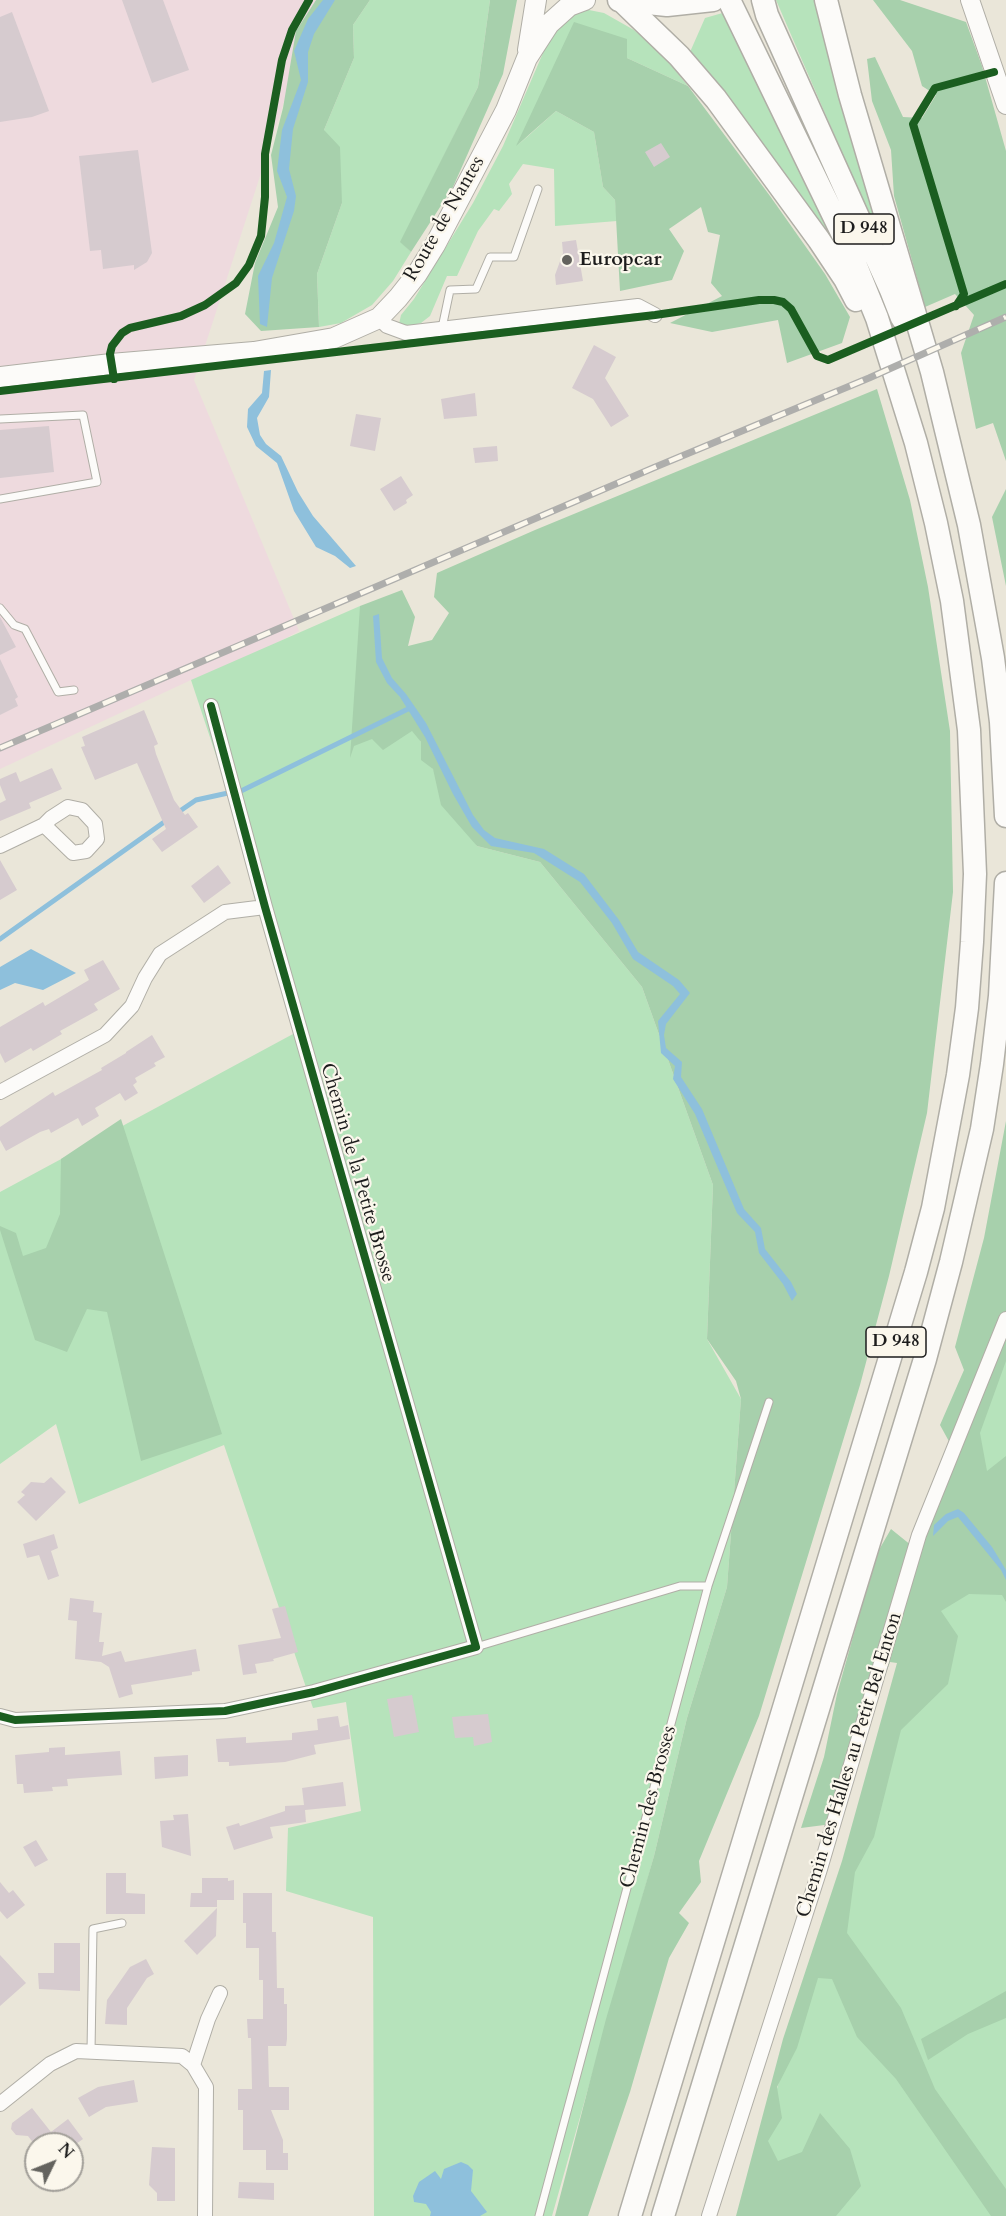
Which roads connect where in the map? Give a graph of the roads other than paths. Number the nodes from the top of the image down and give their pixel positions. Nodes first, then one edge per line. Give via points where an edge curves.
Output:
1 (536, 0) edge
2 (585, 0) edge
3 (620, 0) edge
4 (763, 0) edge
5 (825, 0) edge
6 (970, 0) edge
7 (717, 1) edge
8 (527, 58) junction
9 (1006, 105) edge
10 (538, 189) dead end
11 (655, 315) dead end
12 (379, 318) junction
13 (442, 328) junction
14 (0, 376) edge
15 (0, 418) edge
16 (916, 443) junction
17 (954, 463) junction
18 (0, 499) edge
19 (0, 608) edge
20 (74, 690) dead end
21 (211, 706) dead end
22 (1006, 816) edge
23 (44, 825) dead end
24 (0, 846) edge
25 (1006, 883) edge
26 (265, 907) junction
27 (0, 1092) edge
28 (1006, 1319) edge
29 (769, 1402) dead end
30 (708, 1586) junction
31 (476, 1647) junction
32 (0, 1716) edge
33 (122, 1923) dead end
34 (220, 1993) dead end
35 (91, 2051) junction
36 (193, 2065) junction
37 (0, 2104) edge
38 (205, 2216) edge
39 (539, 2216) edge
40 (630, 2216) edge
41 (663, 2216) edge
42 (710, 2216) edge

1 - 8 main road, Route de Nantes
2 - 8 main road, Route de Nantes via 569,6 549,24
3 - 7 main road via 667,5
3 - 16 main road via 679,56 716,99 845,279 870,328
4 - 17 main road, D 948 via 891,290
5 - 17 main road via 932,372
6 - 9 street
7 - 16 main road, D 948 via 845,239 877,318
8 - 12 main road, Route de Nantes via 506,110 435,245 405,290
10 - 13 lane via 514,257 490,257 476,289 450,290
11 - 13 street via 638,306
12 - 13 street via 387,326 406,333
12 - 14 main road, Route de Nantes via 334,338 254,352
15 - 18 lane via 83,415 97,482
16 - 40 main road, D 948 via 952,601 969,730 975,874 967,1008 958,1075 933,1208 916,1272
17 - 22 main road, D 948 via 980,576 993,658
19 - 20 lane via 14,625 25,629 58,692
21 - 26 street, Chemin de la Petite Brosse
23 - 24 street
25 - 41 main road, D 948 via 992,1064 951,1262 925,1359
26 - 27 street via 225,912 160,954 132,1006 105,1035
26 - 31 street, Chemin de la Petite Brosse
28 - 42 street, Chemin des Halles au Petit Bel Enton via 919,1535 820,1869
29 - 30 lane, Chemin des Brosses
30 - 31 lane via 680,1586
30 - 39 lane, Chemin des Brosses
31 - 32 street via 314,1692 225,1711 15,1720
33 - 35 lane via 93,1929
34 - 36 street
35 - 36 street via 182,2056
35 - 37 street via 76,2051 50,2064
36 - 38 street via 206,2087

